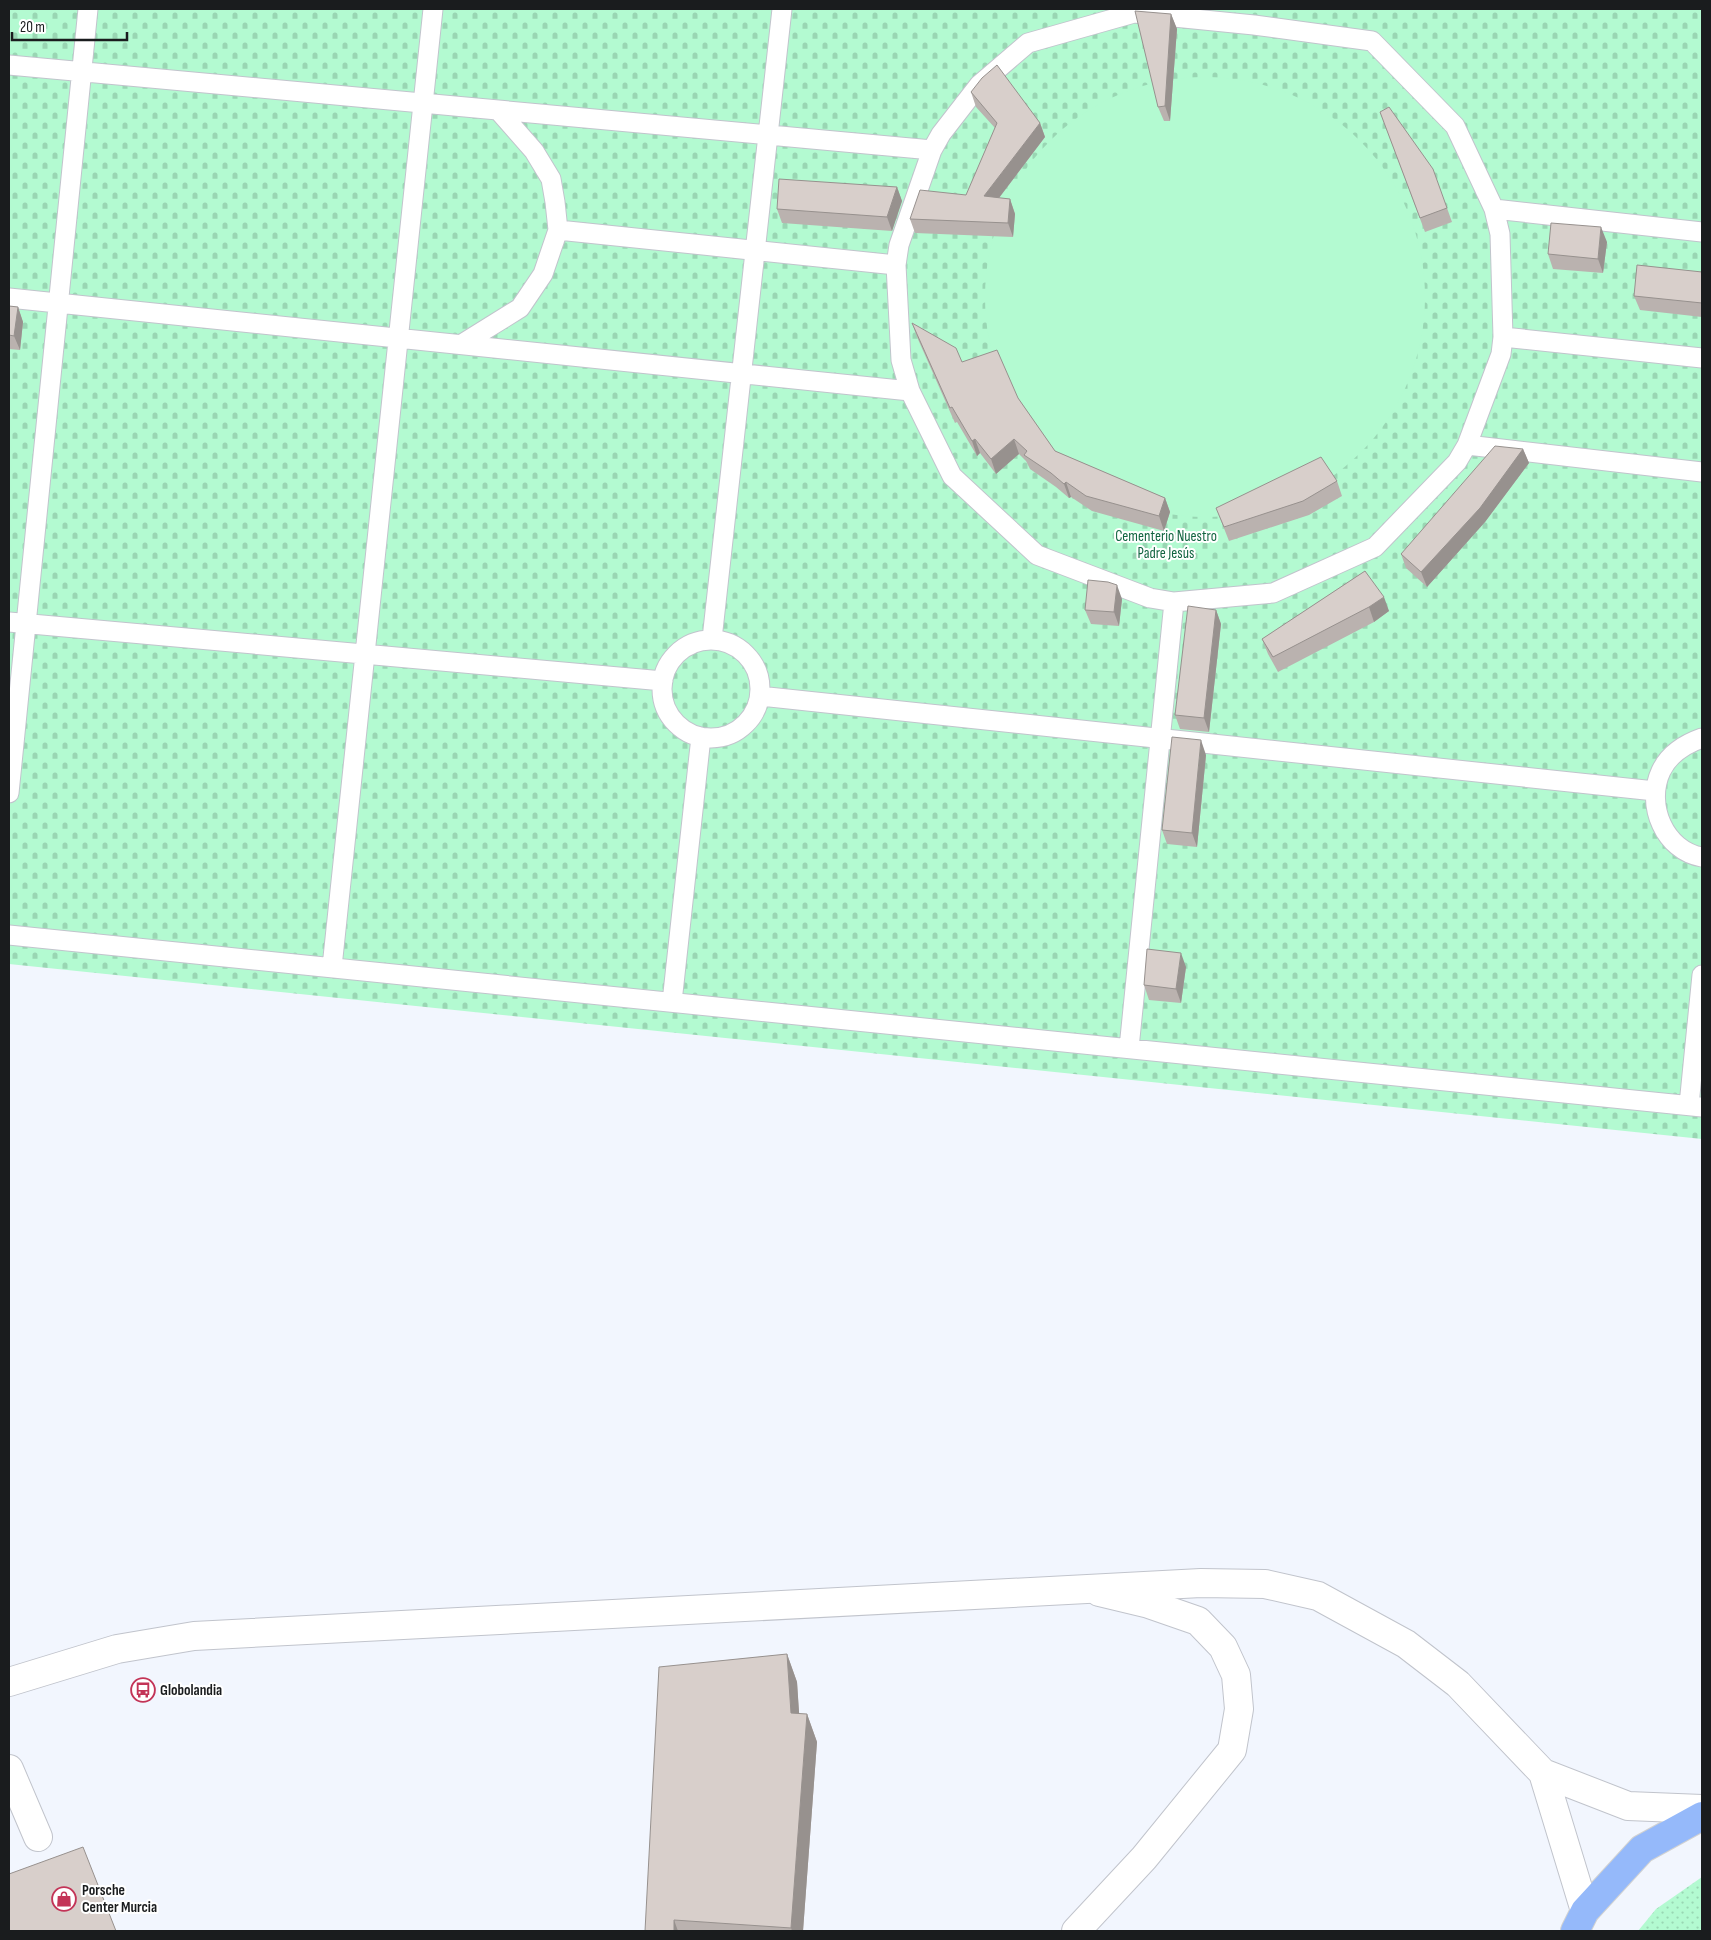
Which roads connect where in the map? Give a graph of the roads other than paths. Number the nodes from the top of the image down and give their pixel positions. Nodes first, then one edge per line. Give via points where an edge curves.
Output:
1 (88, 9) edge
2 (433, 9) edge
3 (782, 9) edge
4 (1212, 15) edge
5 (9, 65) edge
6 (82, 72) junction
7 (423, 103) junction
8 (498, 110) junction
9 (768, 135) junction
10 (932, 150) junction
11 (1494, 209) junction
12 (558, 230) junction
13 (1702, 232) edge
14 (756, 250) junction
15 (896, 264) junction
16 (9, 298) edge
17 (59, 303) junction
18 (1503, 337) junction
19 (398, 338) junction
20 (462, 344) junction
21 (1702, 358) edge
22 (741, 374) junction
23 (910, 391) junction
24 (1467, 445) junction
25 (1702, 472) edge
26 (1174, 602) junction
27 (18, 622) edge
28 (712, 640) junction
29 (365, 654) junction
30 (663, 681) junction
31 (760, 696) junction
32 (701, 737) junction
33 (1702, 738) edge
34 (1160, 739) junction
35 (1655, 791) junction
36 (9, 793) edge
37 (1702, 857) edge
38 (9, 935) edge
39 (332, 967) junction
40 (1702, 975) edge
41 (672, 1002) junction
42 (1129, 1048) junction
43 (1696, 1106) edge
44 (1083, 1588) junction
45 (9, 1682) edge
46 (9, 1769) edge
47 (1543, 1773) junction
48 (1702, 1809) edge
49 (1702, 1816) edge
50 (38, 1836) dead end
51 (1580, 1921) edge
52 (1076, 1931) edge

1 - 6 lane
2 - 7 lane
3 - 9 lane
4 - 10 lane via 1134,13 1028,43 979,85
4 - 11 lane via 1372,41 1455,126
5 - 6 lane
6 - 7 lane
6 - 17 lane
7 - 8 lane
7 - 19 lane
8 - 9 lane
8 - 12 lane via 534,151 550,179
9 - 10 lane
9 - 14 lane
10 - 15 lane via 899,245
11 - 13 lane
11 - 18 lane via 1500,234
12 - 14 lane
12 - 20 lane via 542,274 520,308
14 - 15 lane
14 - 22 lane
15 - 23 lane via 901,360
16 - 17 lane
17 - 19 lane
17 - 27 lane
18 - 21 lane
18 - 24 lane via 1501,354
19 - 20 lane
19 - 29 lane
20 - 22 lane
22 - 23 lane
22 - 28 lane
23 - 26 lane via 952,476 1037,555 1150,598
24 - 25 lane
24 - 26 lane via 1457,462 1375,547 1273,593
26 - 34 lane
27 - 29 lane
27 - 36 lane
28 - 30 lane via 698,642 674,656
28 - 31 lane via 728,643 743,651 760,679
29 - 30 lane
29 - 39 lane
30 - 32 lane via 667,710 687,732
31 - 32 lane via 749,720 739,729 714,738
31 - 34 lane
32 - 41 lane
33 - 35 lane via 1688,743 1672,755 1661,771
34 - 35 lane
34 - 42 lane
35 - 37 lane via 1656,812 1664,830 1677,846
38 - 39 lane
39 - 41 lane
40 - 43 lane
41 - 42 lane
42 - 43 lane
44 - 45 street via 194,1636 117,1649
44 - 47 street via 1265,1584 1318,1596 1406,1644 1458,1684
44 - 52 street via 1149,1604 1198,1621 1223,1647 1236,1675 1239,1709 1232,1750 1144,1858
46 - 50 street
47 - 48 street via 1628,1806
47 - 51 street
49 - 51 main road via 1642,1850

